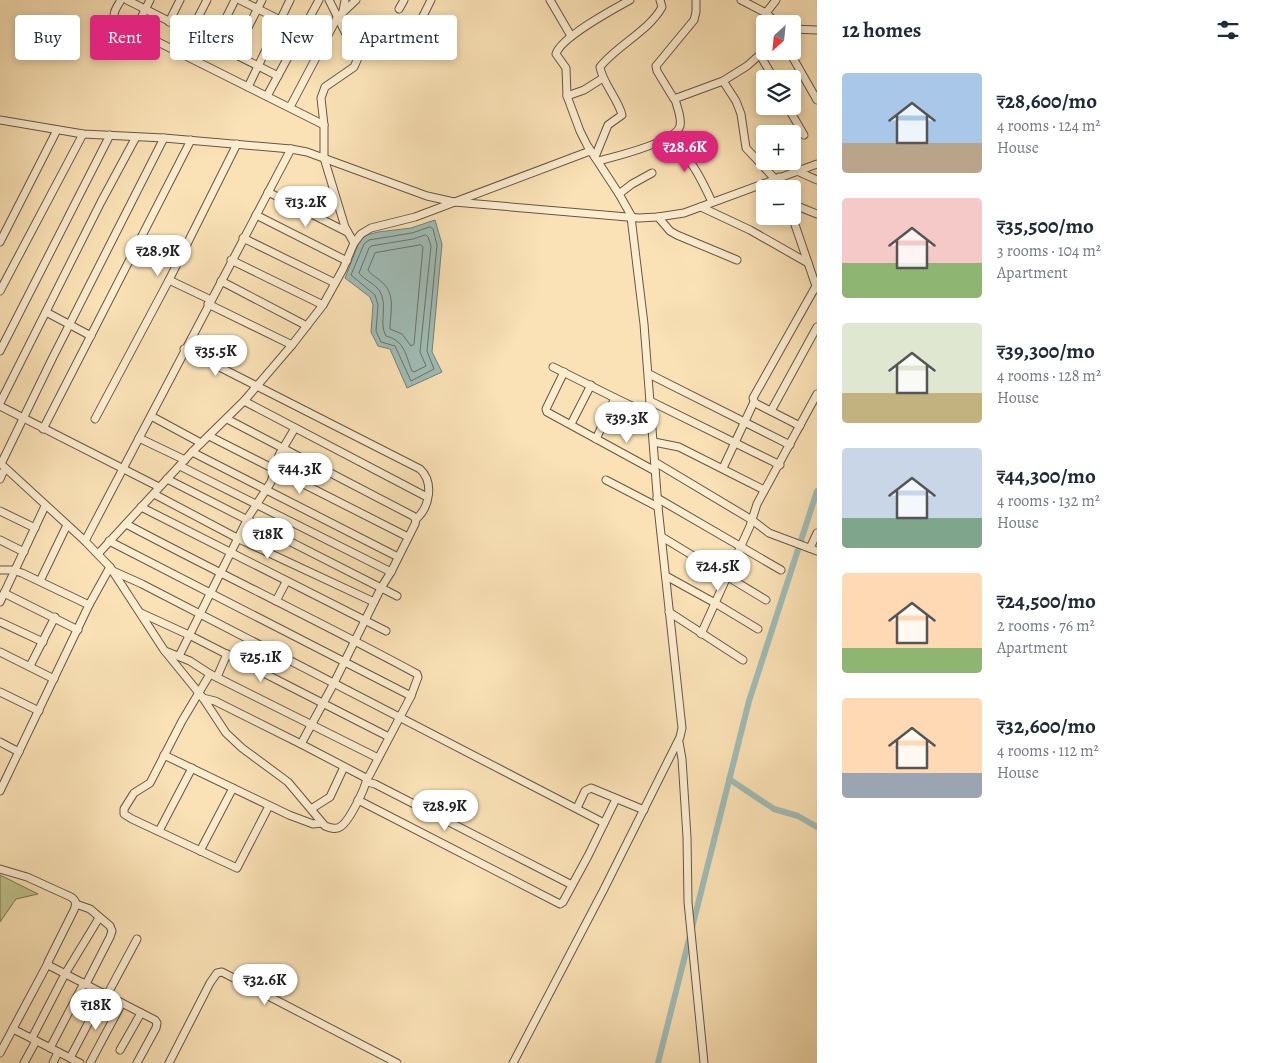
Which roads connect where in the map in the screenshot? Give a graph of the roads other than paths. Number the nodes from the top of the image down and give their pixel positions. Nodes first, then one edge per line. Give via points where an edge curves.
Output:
1 (121, 0) edge
2 (127, 0) edge
3 (150, 0) edge
4 (180, 0) edge
5 (207, 0) edge
6 (235, 0) edge
7 (240, 0) edge
8 (262, 0) edge
9 (290, 0) edge
10 (320, 0) edge
11 (329, 0) edge
12 (345, 0) edge
13 (356, 0) edge
14 (404, 0) edge
15 (431, 0) edge
16 (550, 0) edge
17 (630, 0) edge
18 (660, 0) edge
19 (696, 0) edge
20 (741, 0) edge
21 (776, 0) edge
22 (145, 9) junction
23 (258, 9) junction
24 (399, 9) dead end
25 (343, 11) junction
26 (766, 13) joint
27 (114, 15) edge
28 (142, 15) edge
29 (199, 15) edge
30 (228, 15) edge
31 (270, 15) edge
32 (282, 15) edge
33 (424, 15) edge
34 (337, 18) junction
35 (252, 20) edge
36 (169, 22) joint
37 (801, 29) edge
38 (817, 30) edge
39 (571, 36) junction
40 (160, 42) edge
41 (756, 57) edge
42 (262, 58) edge
43 (244, 60) edge
44 (794, 60) edge
45 (258, 67) junction
46 (278, 76) junction
47 (604, 78) junction
48 (723, 81) junction
49 (248, 86) junction
50 (268, 96) junction
51 (567, 96) junction
52 (675, 99) junction
53 (817, 100) edge
54 (290, 107) junction
55 (792, 115) edge
56 (0, 120) edge
57 (324, 125) junction
58 (57, 130) junction
59 (83, 134) junction
60 (804, 134) dead end
61 (110, 135) junction
62 (136, 137) junction
63 (164, 138) junction
64 (667, 138) junction
65 (191, 140) junction
66 (236, 144) junction
67 (291, 149) junction
68 (594, 156) junction
69 (324, 158) junction
70 (817, 164) edge
71 (797, 171) junction
72 (652, 173) dead end
73 (777, 178) junction
74 (817, 180) edge
75 (268, 192) junction
76 (619, 194) junction
77 (454, 202) junction
78 (712, 202) junction
79 (701, 207) junction
80 (801, 208) edge
81 (817, 214) edge
82 (256, 215) junction
83 (632, 217) junction
84 (658, 217) junction
85 (795, 225) edge
86 (347, 232) junction
87 (243, 238) junction
88 (0, 242) edge
89 (354, 243) junction
90 (232, 260) junction
91 (347, 260) junction
92 (737, 260) dead end
93 (808, 263) junction
94 (169, 280) junction
95 (221, 281) junction
96 (335, 283) junction
97 (816, 288) edge
98 (0, 291) edge
99 (209, 302) junction
100 (323, 305) junction
101 (46, 312) junction
102 (69, 324) junction
103 (307, 326) junction
104 (817, 327) edge
105 (91, 336) junction
106 (292, 345) junction
107 (184, 349) junction
108 (0, 352) edge
109 (553, 367) dead end
110 (564, 372) junction
111 (649, 374) junction
112 (258, 386) junction
113 (591, 386) junction
114 (817, 394) edge
115 (615, 398) junction
116 (244, 401) junction
117 (650, 401) junction
118 (754, 402) junction
119 (0, 404) edge
120 (771, 411) junction
121 (651, 415) junction
122 (151, 416) junction
123 (24, 418) junction
124 (95, 419) dead end
125 (226, 419) junction
126 (746, 422) junction
127 (570, 424) junction
128 (800, 426) junction
129 (295, 428) junction
130 (43, 429) junction
131 (209, 436) junction
132 (139, 438) junction
133 (596, 440) junction
134 (654, 442) junction
135 (202, 443) junction
136 (736, 443) junction
137 (790, 445) junction
138 (283, 449) junction
139 (192, 452) junction
140 (185, 460) junction
141 (655, 462) junction
142 (780, 464) junction
143 (2, 465) edge
144 (180, 466) junction
145 (723, 468) junction
146 (122, 469) junction
147 (275, 470) junction
148 (656, 471) junction
149 (0, 478) edge
150 (167, 479) junction
151 (606, 480) dead end
152 (159, 487) junction
153 (266, 489) junction
154 (764, 490) junction
155 (154, 494) junction
156 (427, 497) junction
157 (657, 498) junction
158 (256, 505) junction
159 (45, 506) junction
160 (141, 507) junction
161 (658, 507) junction
162 (0, 511) edge
163 (416, 519) junction
164 (247, 520) junction
165 (752, 520) junction
166 (126, 524) junction
167 (67, 525) junction
168 (35, 528) junction
169 (817, 533) edge
170 (408, 537) junction
171 (662, 537) junction
172 (238, 539) junction
173 (0, 540) edge
174 (85, 541) junction
175 (109, 541) junction
176 (741, 546) junction
177 (813, 550) edge
178 (24, 552) junction
179 (98, 554) junction
180 (230, 554) junction
181 (398, 557) junction
182 (112, 569) junction
183 (0, 570) edge
184 (15, 570) junction
185 (781, 570) dead end
186 (391, 572) junction
187 (220, 573) junction
188 (666, 576) junction
189 (728, 576) junction
190 (40, 581) junction
191 (286, 582) junction
192 (380, 588) junction
193 (4, 593) junction
194 (210, 593) junction
195 (397, 596) dead end
196 (276, 600) junction
197 (766, 600) dead end
198 (0, 602) edge
199 (374, 602) junction
200 (715, 603) junction
201 (89, 605) junction
202 (669, 612) junction
203 (141, 613) junction
204 (199, 615) junction
205 (54, 618) junction
206 (364, 621) junction
207 (0, 622) edge
208 (758, 629) dead end
209 (78, 630) junction
210 (386, 632) dead end
211 (700, 634) junction
212 (189, 635) junction
213 (354, 641) junction
214 (42, 642) junction
215 (164, 650) junction
216 (0, 652) edge
217 (227, 654) junction
218 (179, 656) junction
219 (344, 660) junction
220 (743, 660) dead end
221 (30, 666) junction
222 (214, 675) junction
223 (54, 679) junction
224 (334, 683) junction
225 (0, 692) edge
226 (201, 696) junction
227 (411, 696) junction
228 (323, 702) junction
229 (39, 711) junction
230 (400, 718) junction
231 (311, 724) junction
232 (389, 737) junction
233 (0, 742) edge
234 (679, 742) junction
235 (301, 744) junction
236 (19, 752) junction
237 (164, 755) junction
238 (378, 758) junction
239 (344, 767) junction
240 (192, 768) junction
241 (367, 780) junction
242 (233, 788) junction
243 (0, 791) edge
244 (616, 799) junction
245 (358, 800) junction
246 (269, 806) junction
247 (576, 808) junction
248 (311, 809) junction
249 (644, 810) junction
250 (322, 823) junction
251 (604, 823) junction
252 (159, 831) junction
253 (200, 851) junction
254 (0, 869) edge
255 (572, 886) junction
256 (76, 904) junction
257 (99, 918) junction
258 (137, 939) dead end
259 (48, 964) junction
260 (65, 974) junction
261 (85, 984) junction
262 (106, 994) junction
263 (122, 1003) junction
264 (142, 1013) junction
265 (13, 1029) junction
266 (34, 1039) junction
267 (50, 1048) junction
268 (120, 1050) dead end
269 (58, 1052) junction
270 (0, 1054) edge
271 (70, 1058) junction
272 (24, 1063) edge
273 (53, 1063) edge
274 (79, 1063) edge
275 (90, 1063) edge
276 (137, 1063) edge
277 (169, 1063) edge
278 (398, 1063) edge
279 (513, 1063) edge
280 (704, 1063) edge

1 - 27 street
2 - 22 street
3 - 22 street
4 - 36 street
5 - 29 street
6 - 30 street
7 - 23 street
8 - 23 street
9 - 32 street
10 - 46 street
11 - 34 street
12 - 25 street
13 - 25 street
14 - 24 street
15 - 33 street
16 - 39 street
17 - 39 street
18 - 47 street via 662,7 657,14 600,66
19 - 52 street via 694,20 656,66
20 - 26 street
21 - 26 street
22 - 28 street
22 - 36 street
23 - 31 street
23 - 35 street
25 - 34 street
34 - 54 street
34 - 57 street via 357,54 357,61 354,67 323,90
37 - 38 street
39 - 51 street via 556,54 566,68
40 - 49 street
41 - 48 street
42 - 45 street
43 - 45 street
44 - 53 street
45 - 46 street
45 - 49 street
46 - 50 street
47 - 51 street
47 - 68 street via 622,115 608,125
48 - 52 street
48 - 73 street via 741,114 746,148
49 - 50 street
50 - 54 street
51 - 68 street via 580,132
52 - 64 street via 680,125
54 - 57 street
55 - 60 street
56 - 58 street
57 - 69 street
58 - 59 street
58 - 88 street
59 - 61 street
59 - 98 street
61 - 62 street
61 - 108 street
62 - 63 street
62 - 101 street
63 - 65 street
63 - 102 street
64 - 68 street via 638,150
64 - 78 street via 684,153
65 - 66 street
65 - 105 street
66 - 67 street
66 - 94 street
67 - 69 street
67 - 75 street
68 - 76 street
68 - 77 street
69 - 77 street via 427,196
69 - 86 street
70 - 71 street
71 - 73 street
71 - 74 street
72 - 76 street
73 - 78 street
75 - 82 street
75 - 86 street
76 - 83 street
77 - 83 street
77 - 89 street via 415,217 371,228
78 - 79 street
79 - 84 street
79 - 93 street
80 - 81 street
82 - 87 street
82 - 91 street
83 - 84 street
83 - 111 street
84 - 92 street via 677,235
85 - 93 street
86 - 89 street
87 - 90 street
87 - 96 street
89 - 91 street
90 - 95 street
90 - 100 street
91 - 96 street
93 - 97 street
94 - 99 street
94 - 124 street
95 - 99 street
95 - 103 street
96 - 100 street
97 - 118 street via 754,396
99 - 106 street
99 - 107 street
100 - 103 street
101 - 102 street
101 - 119 street
102 - 105 street
102 - 123 street
103 - 106 street
104 - 120 street
105 - 130 street
106 - 112 street
107 - 112 street
107 - 122 street
109 - 110 street
110 - 113 street
110 - 127 street via 546,410
111 - 117 street
111 - 126 street
112 - 116 street
112 - 156 street via 420,469 429,482
113 - 115 street
113 - 127 street
114 - 128 street
115 - 121 street
115 - 133 street
116 - 125 street
116 - 129 street
117 - 121 street
117 - 136 street
118 - 120 street
118 - 126 street
119 - 123 street
120 - 128 street
121 - 134 street
122 - 132 street
122 - 135 street
123 - 130 street
123 - 143 street
125 - 131 street
125 - 138 street
126 - 136 street
126 - 137 street
127 - 133 street
128 - 137 street
129 - 138 street
129 - 156 street
130 - 146 street
131 - 135 street
131 - 147 street
132 - 140 street
132 - 146 street
133 - 148 street
134 - 141 street
134 - 145 street via 679,446
135 - 139 street
136 - 142 street
136 - 145 street
137 - 142 street
138 - 147 street
138 - 163 street
139 - 140 street
139 - 153 street
140 - 144 street
141 - 148 street
141 - 165 street
142 - 154 street
143 - 149 street
143 - 159 street
144 - 150 street
144 - 158 street
145 - 154 street
146 - 152 street
146 - 174 street
147 - 153 street
147 - 170 street
148 - 157 street
150 - 152 street
150 - 164 street
151 - 161 street
152 - 155 street
153 - 158 street
153 - 181 street
154 - 165 street
155 - 160 street
155 - 172 street
156 - 163 street via 425,509
157 - 161 street
157 - 176 street
158 - 164 street
158 - 186 street
159 - 167 street
159 - 168 street
160 - 166 street
160 - 180 street
161 - 171 street
162 - 168 street
163 - 170 street
164 - 172 street
164 - 192 street
165 - 176 street
165 - 177 street via 769,532
166 - 175 street
166 - 187 street
167 - 174 street
167 - 190 street
168 - 178 street
169 - 177 street
170 - 181 street
171 - 188 street
171 - 189 street
172 - 180 street
172 - 199 street
173 - 178 street
174 - 179 street
175 - 179 street
175 - 194 street
176 - 185 street
176 - 189 street
178 - 184 street
179 - 182 street
180 - 187 street
180 - 191 street
181 - 186 street
182 - 201 street
182 - 203 street
182 - 204 street
183 - 184 street
184 - 190 street
184 - 193 street
186 - 192 street
187 - 194 street
187 - 196 street
188 - 200 street
188 - 202 street
189 - 197 street
189 - 200 street
190 - 201 street
191 - 196 street
191 - 206 street
192 - 195 street
192 - 199 street
193 - 198 street
193 - 205 street
194 - 204 street
194 - 219 street
196 - 213 street
199 - 206 street
200 - 208 street
200 - 211 street
201 - 209 street
202 - 211 street
202 - 234 street via 682,728
203 - 212 street
203 - 215 street
204 - 212 street
204 - 224 street
205 - 209 street
205 - 214 street
206 - 210 street
206 - 213 street
207 - 214 street
209 - 223 street
211 - 220 street
212 - 217 street
212 - 218 street
213 - 219 street
213 - 227 street via 417,674 418,680
214 - 221 street
215 - 218 street
215 - 226 street
216 - 221 street
217 - 222 street
217 - 228 street
218 - 222 street
219 - 224 street
219 - 227 street
221 - 223 street
222 - 226 street
222 - 231 street
223 - 229 street
224 - 228 street
224 - 230 street
225 - 229 street
226 - 235 street
226 - 237 street via 182,721
226 - 248 street via 230,737 288,782
227 - 230 street
228 - 231 street
228 - 232 street
229 - 236 street
230 - 232 street
230 - 247 street
231 - 235 street
231 - 238 street
232 - 238 street
233 - 236 street
234 - 249 street
234 - 280 street via 687,837 688,902
235 - 239 street
236 - 243 street
237 - 240 street
237 - 252 street via 150,783 134,793 124,812 128,818
238 - 241 street
239 - 241 street
239 - 248 street via 330,797
240 - 242 street
240 - 252 street
241 - 245 street
241 - 255 street
242 - 246 street
242 - 253 street
244 - 247 street via 589,788
244 - 249 street
244 - 251 street
245 - 250 street via 342,826 334,829
245 - 255 street via 558,903 563,902
246 - 250 street via 314,824
246 - 253 street via 236,868
247 - 251 street
248 - 250 street
249 - 279 street
251 - 255 street
252 - 253 street
254 - 256 street via 71,897
256 - 257 street via 90,909
256 - 259 street
257 - 260 street
257 - 261 street via 110,926 112,933
258 - 262 street
259 - 260 street
259 - 265 street
260 - 261 street
260 - 266 street
261 - 262 street
261 - 267 street
262 - 263 street
262 - 271 street
263 - 264 street
263 - 275 street
264 - 268 street
264 - 276 street via 157,1024
265 - 266 street
265 - 270 street
266 - 267 street
266 - 272 street
267 - 269 street
269 - 271 street
269 - 273 street
271 - 274 street
277 - 278 street via 210,983 217,973 222,972

